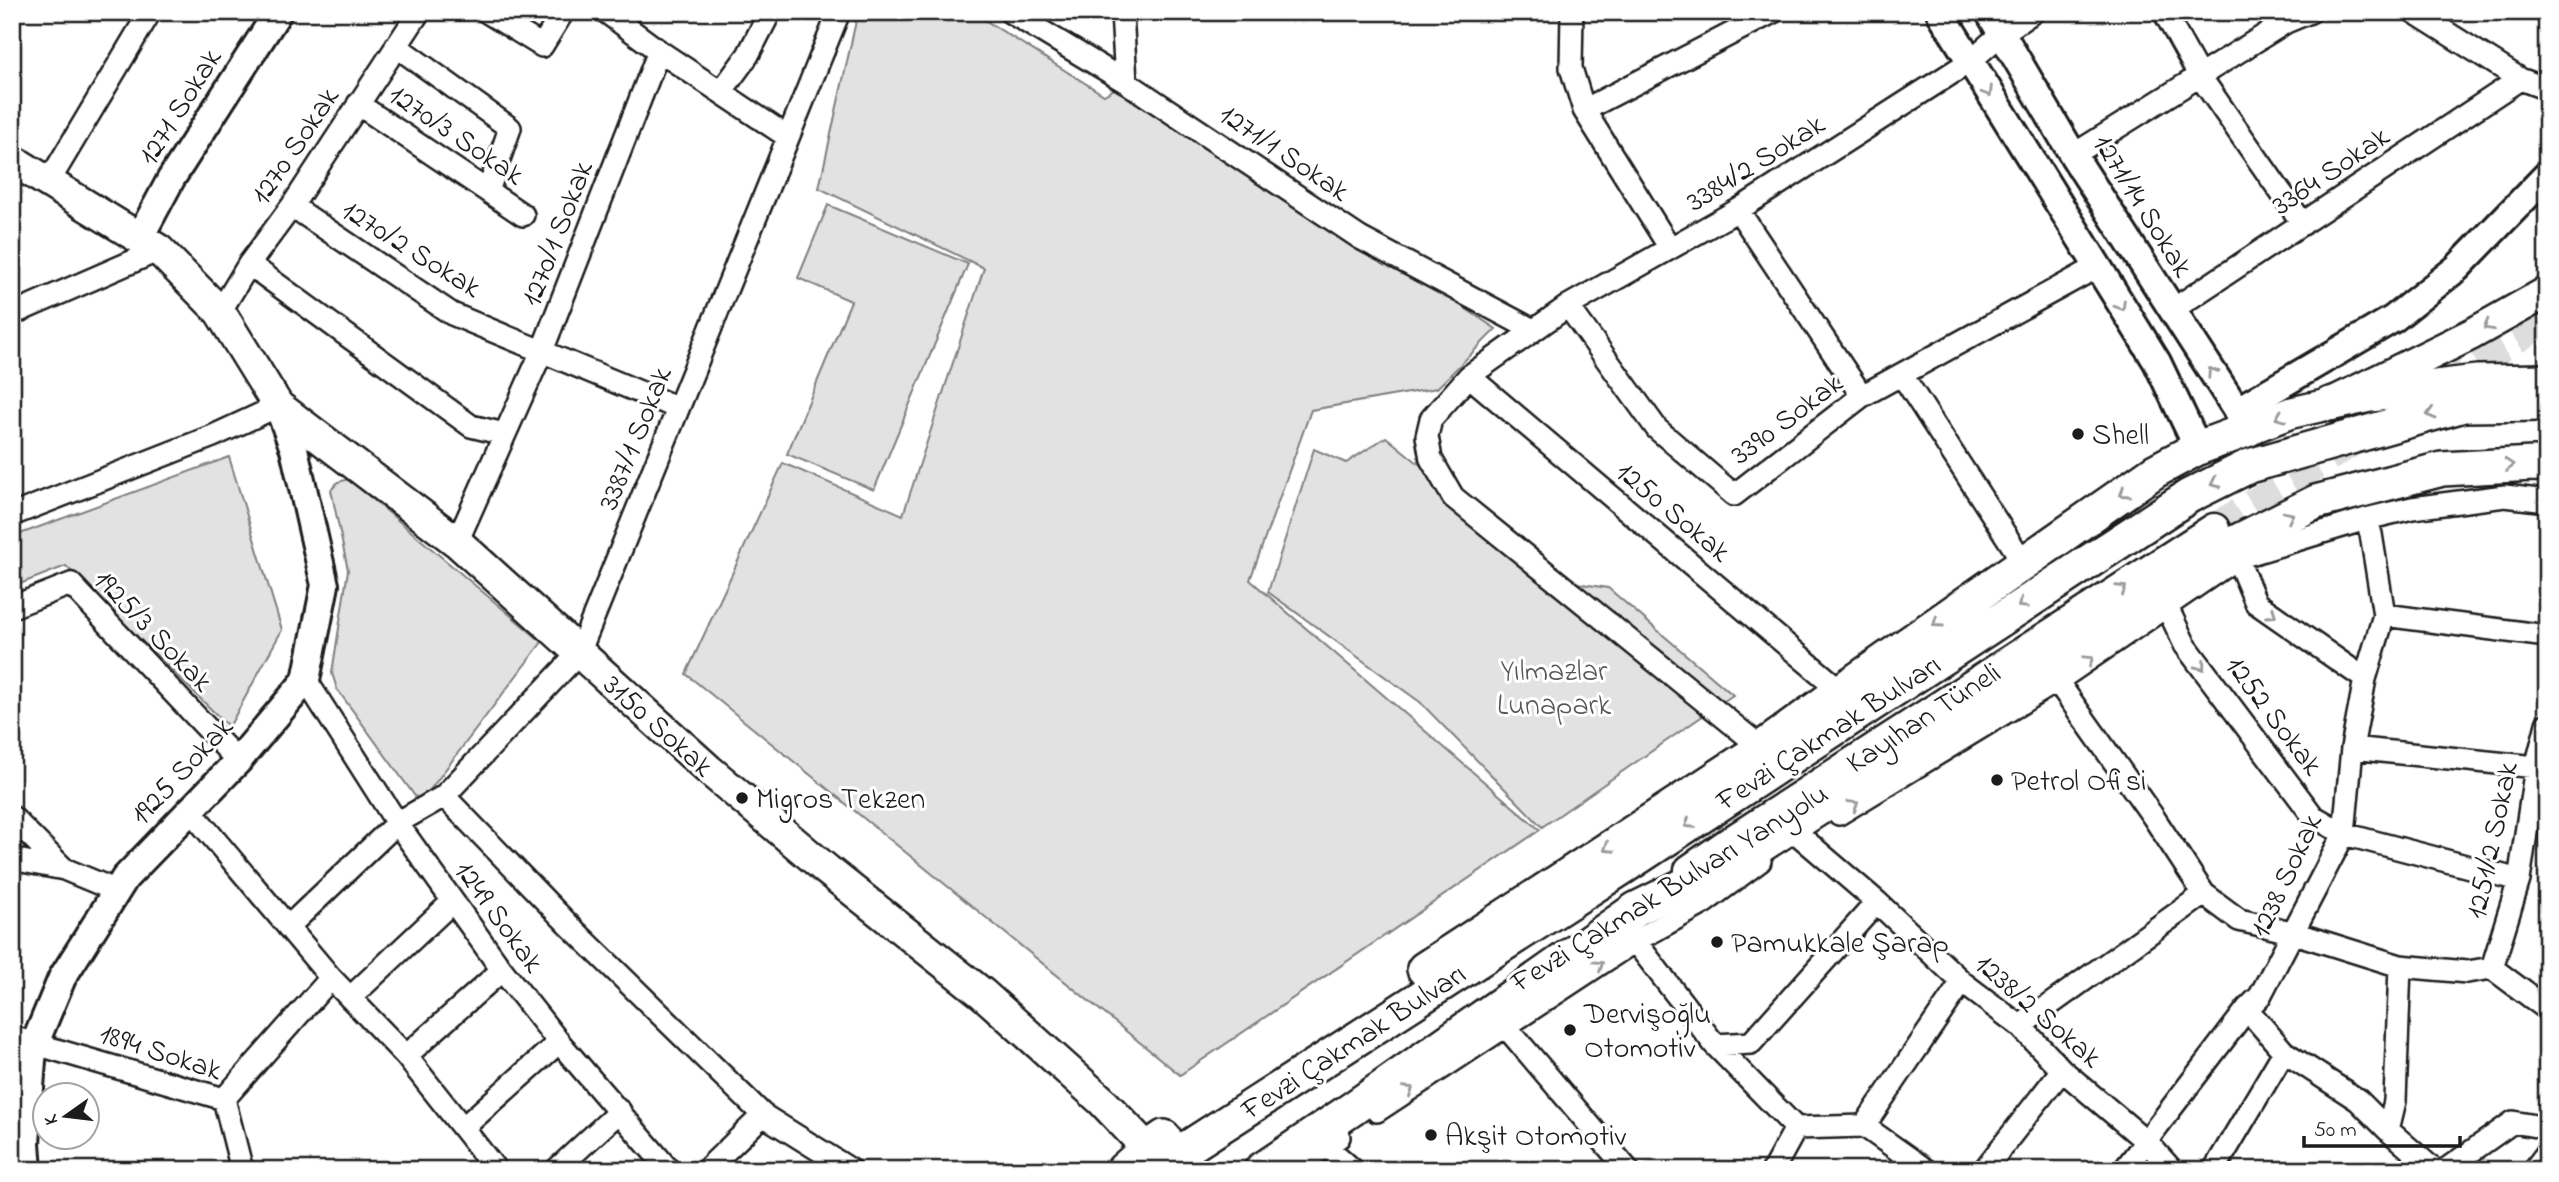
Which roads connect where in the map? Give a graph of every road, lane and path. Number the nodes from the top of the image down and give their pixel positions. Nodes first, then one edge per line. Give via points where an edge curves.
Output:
1 (150, 12) edge
2 (278, 12) edge
3 (419, 12) edge
4 (487, 12) edge
5 (563, 12) edge
6 (606, 12) edge
7 (769, 12) edge
8 (839, 12) edge
9 (1010, 12) edge
10 (1122, 12) edge
11 (1572, 12) edge
12 (1773, 12) edge
13 (1940, 12) edge
14 (2033, 12) edge
15 (2164, 12) edge
16 (2310, 12) edge
17 (2414, 12) edge
18 (1995, 23) edge
19 (396, 46) junction
20 (659, 51) junction
21 (1969, 62) junction
22 (2199, 75) junction
23 (2521, 79) junction
24 (1126, 82) junction
25 (2547, 89) edge
26 (721, 92) junction
27 (358, 104) junction
28 (1584, 110) junction
29 (788, 136) junction
30 (2073, 155) junction
31 (12, 160) edge
32 (2547, 175) edge
33 (48, 183) junction
34 (488, 191) junction
35 (292, 206) junction
36 (1738, 210) junction
37 (523, 215) dead end
38 (2303, 225) junction
39 (149, 243) junction
40 (1670, 248) junction
41 (248, 264) junction
42 (2097, 267) junction
43 (2547, 292) edge
44 (1568, 306) junction
45 (2172, 310) junction
46 (220, 312) junction
47 (12, 314) edge
48 (1533, 331) junction
49 (541, 351) junction
50 (1902, 375) junction
51 (1469, 376) junction
52 (2547, 381) edge
53 (1862, 396) junction
54 (2330, 404) junction
55 (2547, 404) edge
56 (278, 406) junction
57 (678, 408) junction
58 (2243, 420) junction
59 (504, 434) junction
60 (2198, 448) junction
61 (2547, 465) edge
62 (2547, 501) edge
63 (12, 515) edge
64 (2366, 519) junction
65 (2214, 529) tunnel mouth
66 (457, 542) junction
67 (2237, 558) junction
68 (2023, 562) junction
69 (12, 607) edge
70 (2167, 607) junction
71 (2384, 615) junction
72 (2547, 636) edge
73 (579, 653) junction
74 (2365, 679) junction
75 (306, 680) junction
76 (2057, 681) junction
77 (1841, 691) junction
78 (2547, 724) edge
79 (1762, 748) junction
80 (2352, 748) junction
81 (238, 761) junction
82 (2536, 767) junction
83 (444, 796) junction
84 (190, 810) junction
85 (12, 817) edge
86 (397, 823) junction
87 (2527, 825) junction
88 (2344, 834) junction
89 (1801, 837) junction
90 (2547, 837) edge
91 (12, 859) edge
92 (64, 869) junction
93 (2519, 880) junction
94 (117, 891) junction
95 (2204, 894) junction
96 (453, 902) junction
97 (1877, 902) junction
98 (1635, 925) junction
99 (288, 927) junction
100 (2291, 932) junction
101 (2400, 966) junction
102 (2492, 968) junction
103 (502, 970) junction
104 (331, 978) junction
105 (1962, 982) junction
106 (350, 998) junction
107 (2247, 1009) junction
108 (2547, 1009) edge
109 (2020, 1026) junction
110 (1506, 1027) junction
111 (24, 1040) edge
112 (559, 1042) junction
113 (1715, 1045) junction
114 (2284, 1052) junction
115 (406, 1056) junction
116 (2062, 1070) junction
117 (224, 1099) junction
118 (620, 1111) junction
119 (763, 1115) junction
120 (1864, 1126) junction
121 (464, 1127) junction
122 (1796, 1128) junction
123 (2547, 1128) edge
124 (2388, 1130) junction
125 (2146, 1141) junction
126 (1326, 1146) junction
127 (1154, 1160) edge
128 (666, 1169) edge
129 (28, 1170) edge
130 (242, 1170) edge
131 (496, 1170) edge
132 (556, 1170) edge
133 (706, 1170) edge
134 (851, 1170) edge
135 (1123, 1170) edge
136 (1261, 1170) edge
137 (1292, 1170) edge
138 (1353, 1170) edge
139 (1628, 1170) edge
140 (1773, 1170) edge
141 (1926, 1170) edge
142 (1984, 1170) edge
143 (2124, 1170) edge
144 (2172, 1170) edge
145 (2214, 1170) edge
146 (2434, 1170) edge
147 (2445, 1170) edge

1 - 33 street
2 - 39 street, 1271 Sokak via 171,179
3 - 19 street, 1270 Sokak
4 - 5 street via 541,46
6 - 20 street
7 - 26 street via 748,55
8 - 29 street, 3387/1 Sokak
9 - 24 street, 1271/1 Sokak
10 - 24 street
11 - 28 street via 1571,68
12 - 28 street
13 - 21 street
14 - 18 street, 3384/2 Sokak
15 - 22 street
16 - 22 street
17 - 23 street
18 - 21 street, 3384/2 Sokak
18 - 30 street, 1271/14 Sokak
19 - 27 street, 1270 Sokak
19 - 34 street via 510,128
20 - 26 street
20 - 49 street, 1270/1 Sokak
21 - 36 street, 3384/2 Sokak
21 -> 42 street
22 - 30 street
22 - 38 street
23 - 25 street
23 - 38 street, 3364 Sokak
24 - 48 street, 1271/1 Sokak via 1360,238
26 - 29 street
27 - 34 street, 1270/3 Sokak
27 - 35 street, 1270 Sokak
28 - 40 street
29 - 57 street, 3387/1 Sokak
30 - 45 street, 1271/14 Sokak
31 - 33 main road
32 - 58 street via 2457,268 2393,319
33 - 39 main road
34 - 37 street, 1270/3 Sokak
35 - 41 street, 1270 Sokak
35 - 49 street, 1270/2 Sokak via 452,314
36 - 40 street, 3384/2 Sokak
36 - 53 street
38 - 45 street, 3364 Sokak
39 - 46 main road
39 - 47 street
40 - 44 street, 3384/2 Sokak
41 - 46 street, 1270 Sokak
41 - 59 street via 471,426
42 - 50 street, 3390 Sokak
42 -> 60 street via 2157,362
43 -> 54 main road
44 - 48 street, 3384/2 Sokak
44 - 53 street, 3390 Sokak via 1657,429 1734,495
58 -> 45 street, 1271/14 Sokak
46 - 56 main road
48 - 51 street, 3384/2 Sokak
49 - 57 street, 1270/2 Sokak
49 - 59 street, 1270/1 Sokak
50 - 53 street, 3390 Sokak
50 - 68 street
51 - 77 street, 1250 Sokak
51 - 79 street, 3384/2 Sokak via 1431,419 1427,436 1431,459 1453,497
52 - 54 main road via 2477,382
54 -> 58 main road
55 -> 127 main road, Fevzi Çakmak Bulvarı via 2464,405 2249,466 2189,496 1326,1059
56 - 63 street
56 - 66 main road, 3150 Sokak
56 - 75 street, 1925 Sokak via 294,449 325,585
57 - 73 street, 3387/1 Sokak
58 - 60 main road
59 - 66 street, 1270/1 Sokak
60 -> 68 main road via 2155,471
98 -> 61 main road, Fevzi Çakmak Bulvarı via 2228,546 2316,502 2442,470
62 - 64 street, Fevzi Çakmak Bulvarı Yanyolu via 2505,496
64 - 67 street, Fevzi Çakmak Bulvarı Yanyolu
64 - 71 street, 1238 Sokak
98 -> 65 main road, Kayıhan Tüneli via 1729,843
66 - 73 main road, 3150 Sokak
67 - 70 street, Fevzi Çakmak Bulvarı Yanyolu
67 -> 74 street via 2256,603
68 -> 77 main road
69 - 81 street, 1925/3 Sokak via 71,584
76 -> 70 street, Fevzi Çakmak Bulvarı Yanyolu
70 -> 88 street, 1252 Sokak via 2185,645 2313,816
71 - 72 street
71 - 74 street, 1238 Sokak
73 - 83 street, 3387/1 Sokak
73 - 127 main road, 3150 Sokak via 807,853 983,994 1101,1100
74 - 80 street, 1238 Sokak
75 - 81 street, 1925 Sokak
75 - 86 street, 1249 Sokak
89 -> 76 street, Fevzi Çakmak Bulvarı Yanyolu
76 - 95 street
77 - 79 main road
78 - 82 street, 1251/2 Sokak
79 -> 127 main road
80 - 82 street
80 - 88 street, 1238 Sokak
81 - 84 street, 1925 Sokak
82 - 87 street, 1251/2 Sokak
83 - 86 street, 3387/1 Sokak
83 - 119 street
84 - 94 street, 1925 Sokak
84 - 99 street
85 - 92 street
86 - 96 street, 1249 Sokak
86 - 99 street, 3387/1 Sokak
87 - 90 street
87 - 93 street, 1251/2 Sokak
88 - 93 street, 1252 Sokak
88 - 100 street, 1238 Sokak
89 - 97 street, 1238/2 Sokak
89 - 98 street, Fevzi Çakmak Bulvarı Yanyolu via 1755,863 1702,904
91 - 92 street
92 - 94 street
93 - 102 street, 1251/2 Sokak
94 - 111 street, 1925 Sokak
95 - 100 street via 2239,920
95 - 109 street
96 - 103 street, 1249 Sokak
96 - 106 street
97 - 105 street, 1238/2 Sokak
97 - 113 street via 1751,1043
110 -> 98 street, Fevzi Çakmak Bulvarı Yanyolu
98 - 113 street
98 - 136 main road, Fevzi Çakmak Bulvarı
99 - 104 street
100 - 101 street
100 - 107 street, 1238 Sokak via 2260,996
101 - 102 street via 2467,972
101 - 124 street via 2395,1101
102 - 108 street
103 - 112 street, 1249 Sokak
103 - 115 street
104 - 106 street
104 - 117 street
105 - 109 street, 1238/2 Sokak
105 - 120 street
106 - 115 street
107 - 114 street
107 - 125 street, 1238 Sokak
109 - 116 street, 1238/2 Sokak
126 -> 110 street, Fevzi Çakmak Bulvarı Yanyolu
110 - 139 street
111 - 117 street, 1894 Sokak
111 - 129 street, 1925 Sokak
112 - 118 street, 1249 Sokak
112 - 121 street
113 - 122 street
114 - 124 street via 2358,1101
114 - 145 street
115 - 121 street
116 - 125 street, 1238/2 Sokak
116 - 142 street
117 - 130 street, 1894 Sokak
118 - 128 street, 1249 Sokak
118 - 132 street
119 - 133 street
119 - 134 street
120 - 122 street
120 - 141 street
121 - 131 street
122 - 140 street
123 - 147 street via 2513,1122
124 - 146 street
125 - 143 street, 1238 Sokak
125 - 144 street, 1238/2 Sokak
126 - 137 street, Fevzi Çakmak Bulvarı Yanyolu
126 - 138 street
127 - 135 main road

